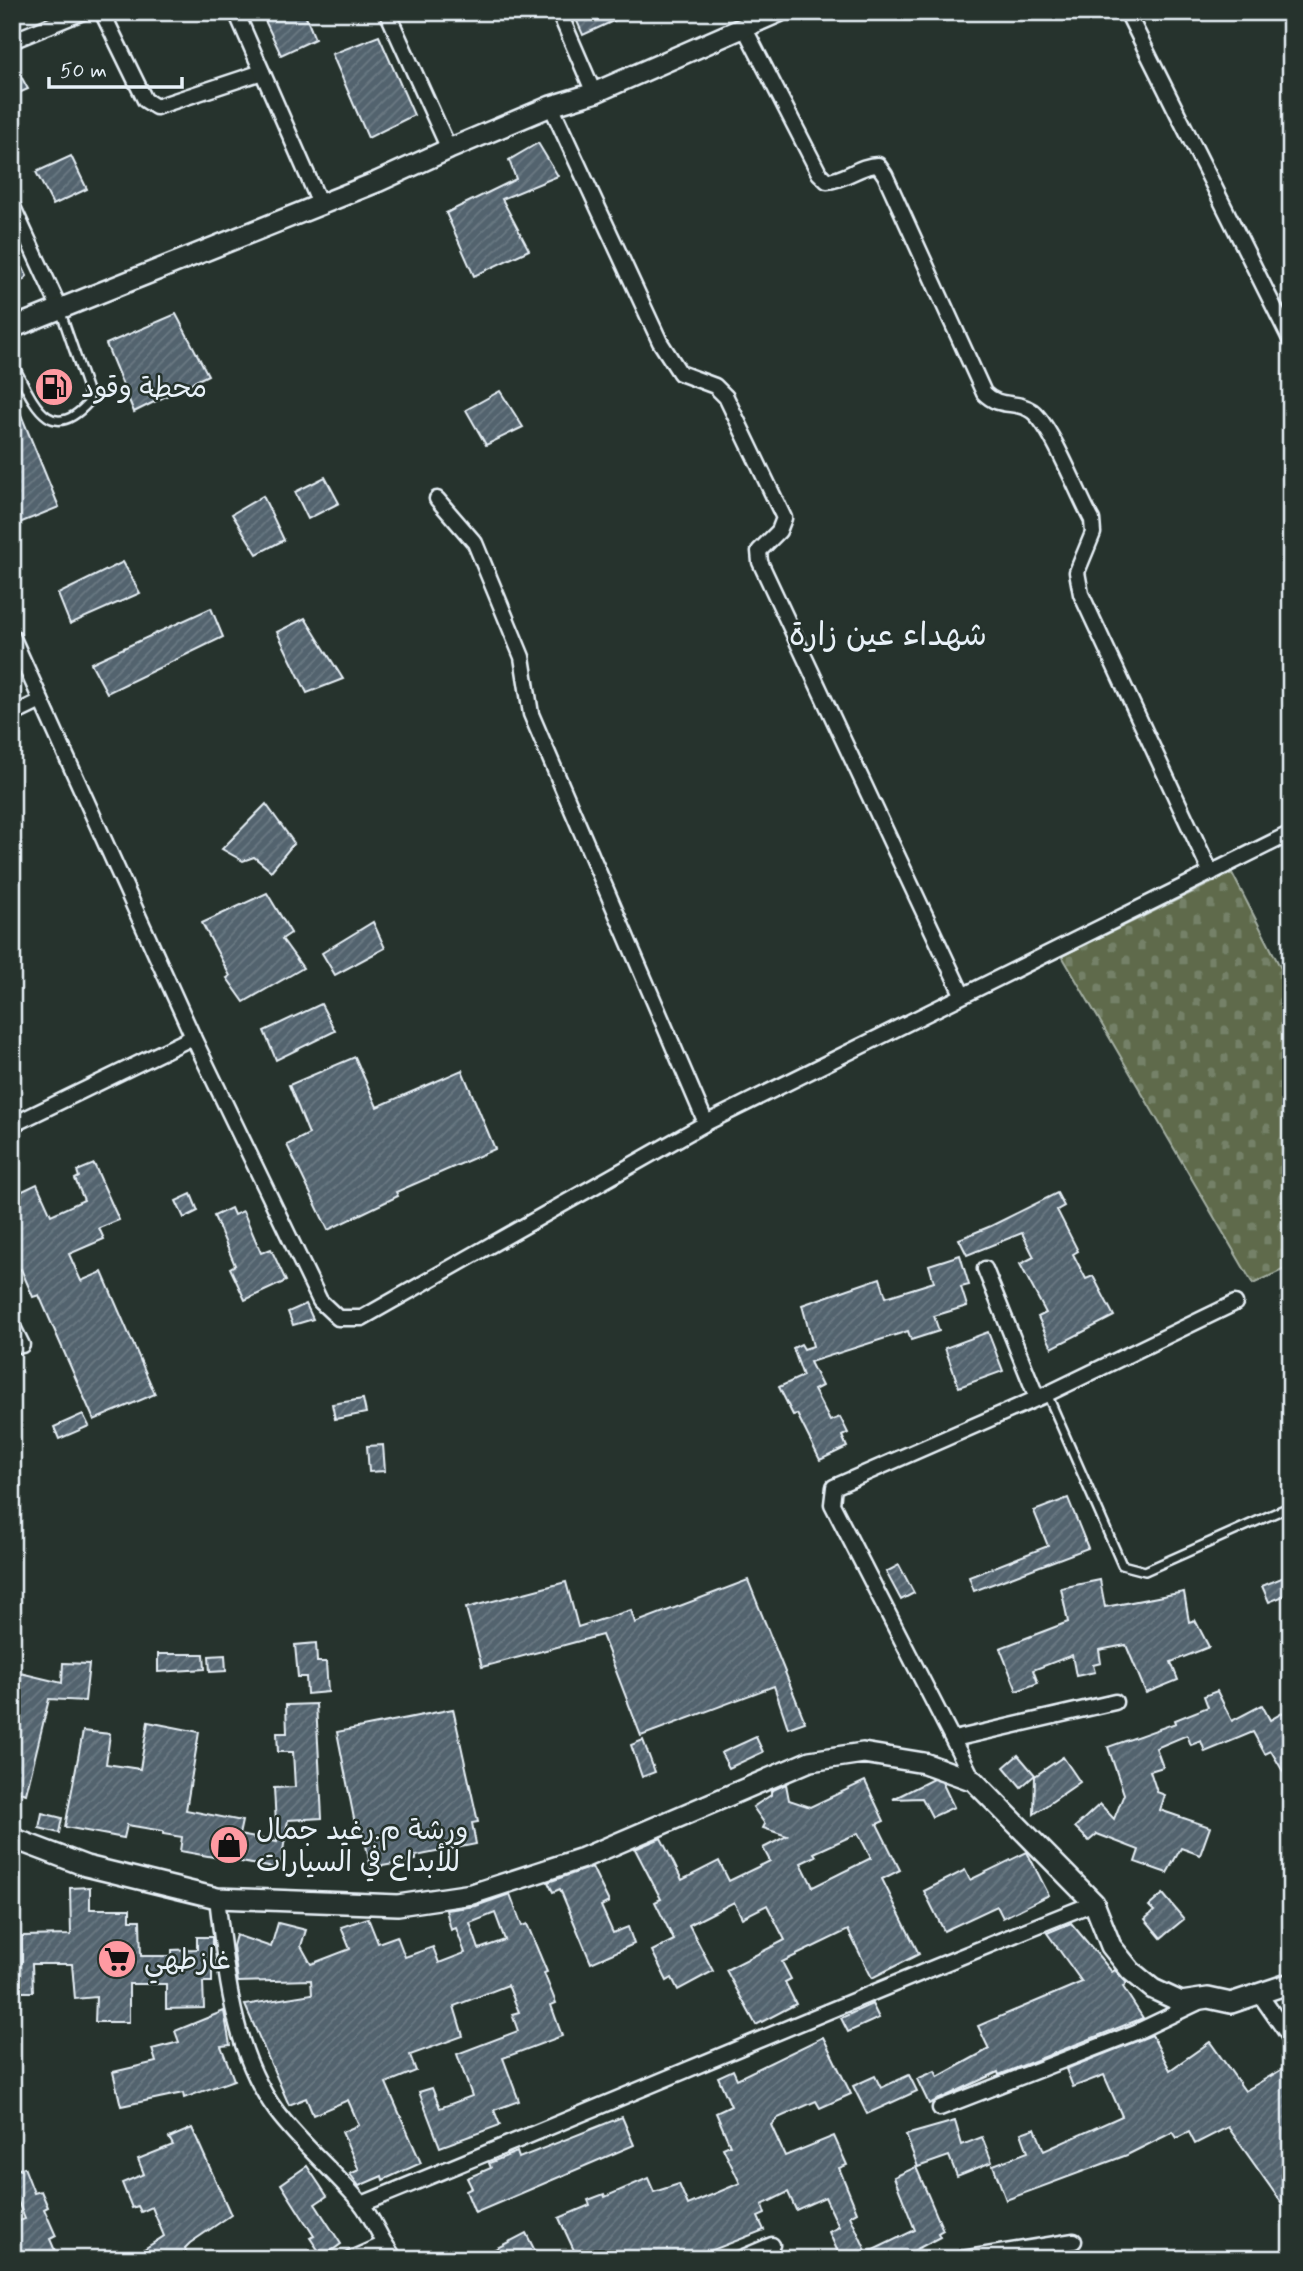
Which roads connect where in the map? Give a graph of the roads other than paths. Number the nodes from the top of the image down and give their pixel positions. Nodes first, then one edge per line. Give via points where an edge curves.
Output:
1 (83, 12) edge
2 (102, 12) edge
3 (236, 12) edge
4 (387, 12) edge
5 (559, 12) edge
6 (1127, 12) edge
7 (774, 13) edge
8 (744, 27) junction
9 (12, 41) edge
10 (262, 72) junction
11 (594, 93) junction
12 (551, 106) junction
13 (449, 149) junction
14 (320, 204) junction
15 (12, 205) edge
16 (60, 309) junction
17 (12, 328) edge
18 (1291, 341) edge
19 (12, 362) edge
20 (437, 499) dead end
21 (12, 636) edge
22 (41, 701) junction
23 (12, 715) edge
24 (1291, 833) edge
25 (1211, 873) junction
26 (962, 994) junction
27 (193, 1037) junction
28 (706, 1123) junction
29 (12, 1125) edge
30 (985, 1269) dead end
31 (1235, 1303) dead end
32 (12, 1325) edge
33 (22, 1345) dead end
34 (1042, 1396) junction
35 (1291, 1506) edge
36 (1115, 1702) dead end
37 (954, 1739) junction
38 (974, 1781) junction
39 (12, 1838) edge
40 (217, 1898) junction
41 (1094, 1903) junction
42 (1291, 1983) edge
43 (1260, 1995) junction
44 (1208, 1998) junction
45 (1291, 2039) edge
46 (940, 2108) dead end
47 (362, 2204) junction
48 (1074, 2242) dead end
49 (385, 2244) junction
50 (772, 2245) dead end
51 (351, 2259) edge
52 (395, 2259) edge
53 (739, 2259) edge
54 (962, 2259) edge

1 - 9 street
2 - 10 street via 145,100 156,107
3 - 10 street
4 - 13 street
5 - 11 street
6 - 18 street
7 - 8 street
8 - 11 street
8 - 25 street via 819,173 827,181 839,180 866,165 878,165 984,393 998,405 1019,405 1040,418 1092,520 1093,533 1077,572 1081,594
10 - 14 street
11 - 12 street
12 - 13 street
12 - 26 street via 660,342 680,373 715,386 726,397 784,518 779,531 760,551 761,562
13 - 14 street
14 - 16 street
15 - 16 street
16 - 17 street
16 - 19 lane via 88,391 89,401 81,410 60,422 48,420
20 - 28 street via 475,543 522,657 531,714
21 - 22 street
22 - 23 street
22 - 27 street
24 - 25 street
25 - 26 street
26 - 28 street
27 - 28 street via 320,1301 338,1318 362,1318
27 - 29 street
30 - 34 street
31 - 34 street
32 - 33 street
34 - 35 lane via 1122,1565 1145,1571
34 - 37 street via 838,1483 831,1495
36 - 37 street
37 - 38 street
38 - 40 street via 924,1763 863,1753 810,1761 583,1858 472,1894 398,1905
38 - 41 street
39 - 40 street via 86,1866
40 - 47 street via 240,2037 255,2076 284,2121
41 - 44 street via 1111,1945 1130,1971 1181,2002
41 - 47 street
42 - 43 street
43 - 44 street via 1231,2003
43 - 45 street
44 - 46 street via 1136,2032
47 - 49 street
48 - 54 street
49 - 51 street
49 - 52 street
50 - 53 street

